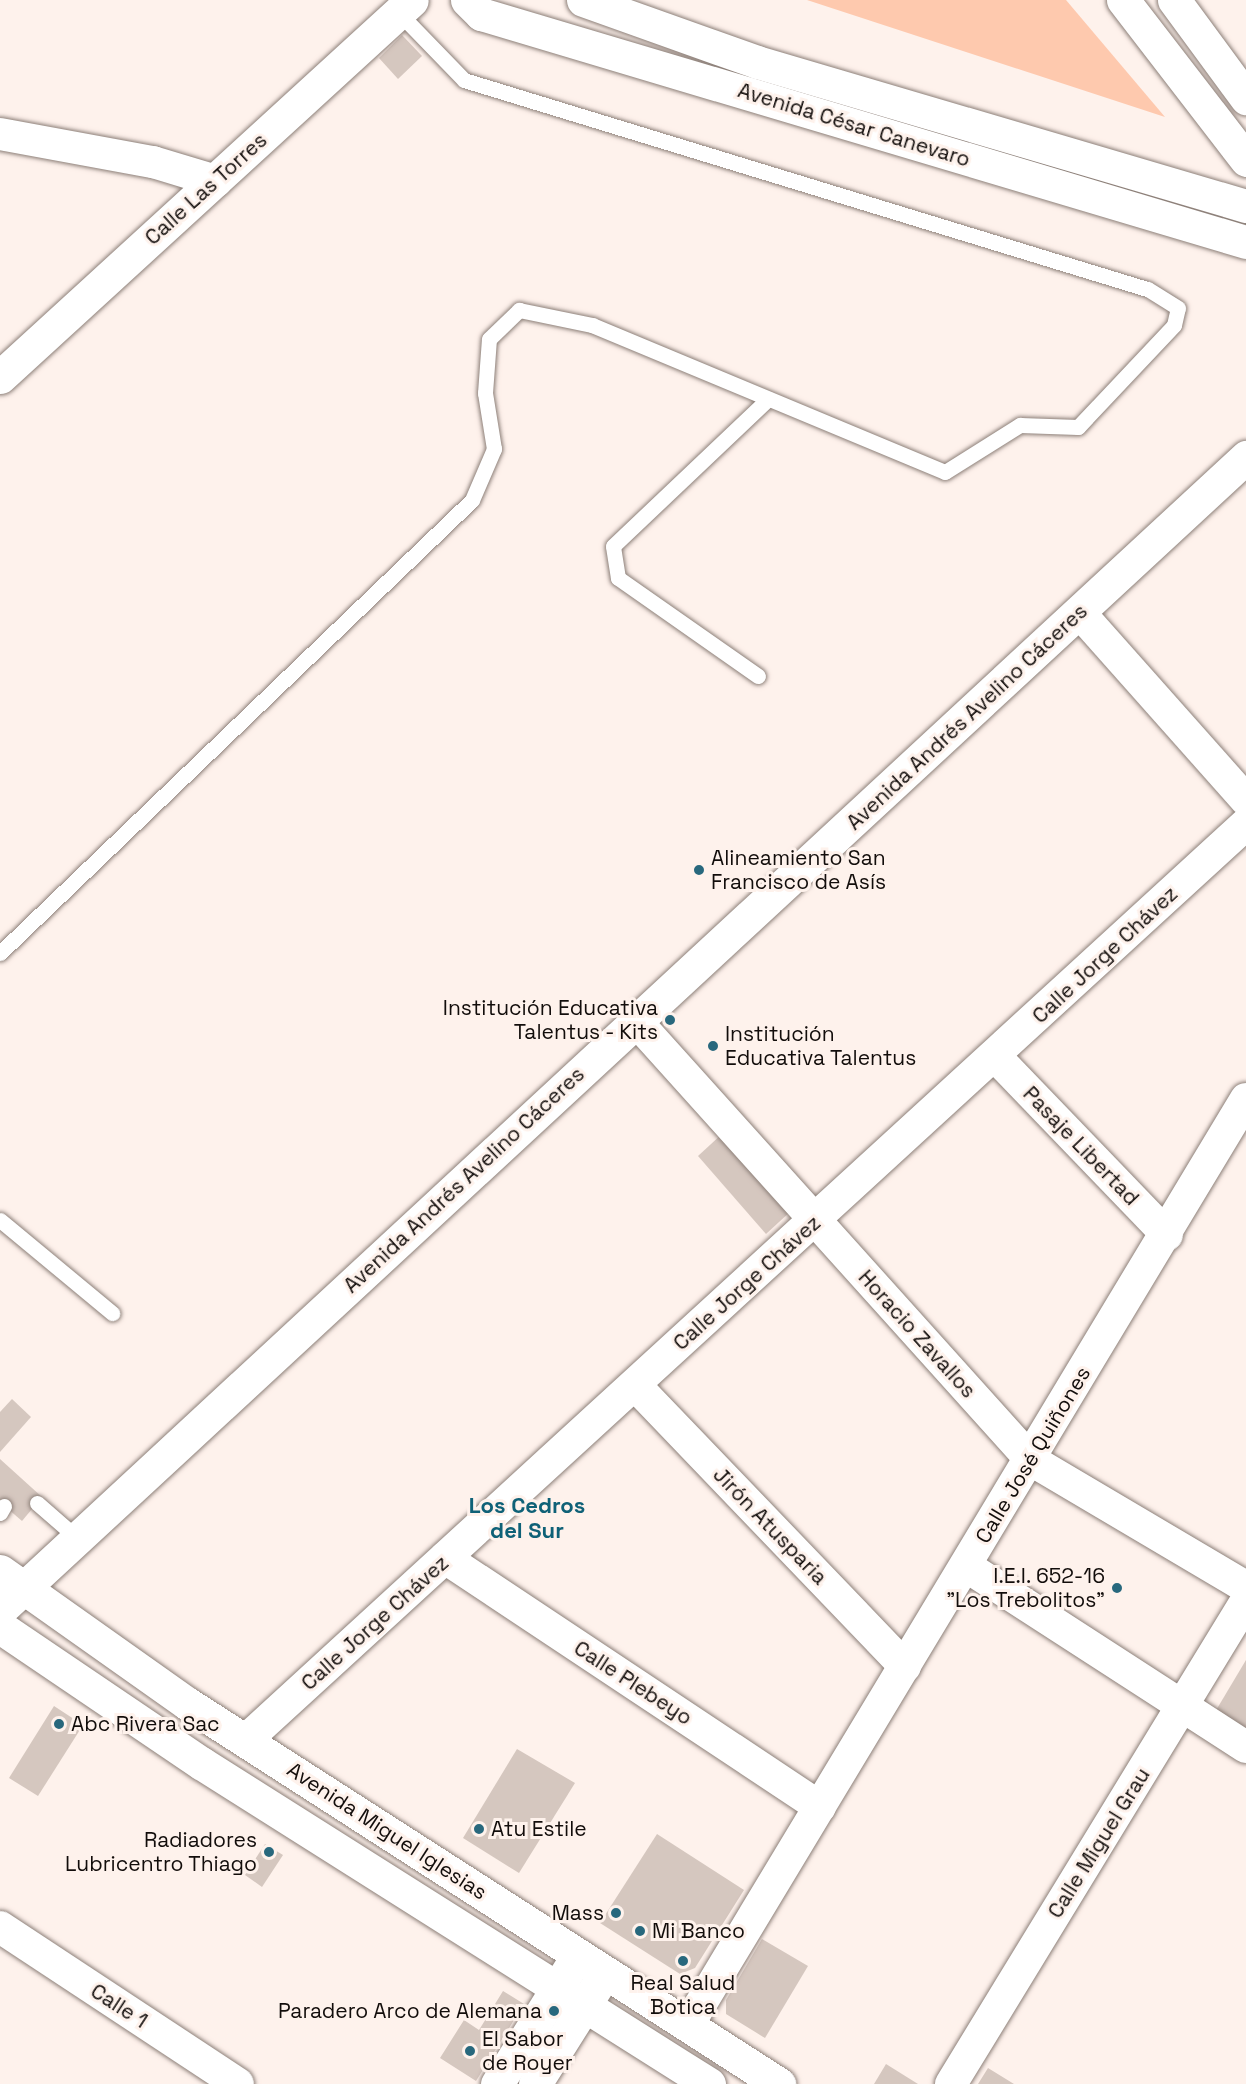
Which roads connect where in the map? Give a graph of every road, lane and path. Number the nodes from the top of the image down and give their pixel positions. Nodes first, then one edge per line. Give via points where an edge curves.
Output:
1 (467, 0) edge
2 (583, 0) edge
3 (1122, 0) edge
4 (1174, 0) edge
5 (405, 6) edge
6 (1246, 98) edge
7 (0, 134) edge
8 (1246, 160) edge
9 (216, 181) junction
10 (1246, 206) edge
11 (1246, 242) edge
12 (0, 377) edge
13 (768, 399) junction
14 (1246, 457) edge
15 (1080, 613) junction
16 (758, 676) dead end
17 (1246, 800) edge
18 (1246, 824) edge
19 (0, 953) edge
20 (636, 1021) junction
21 (995, 1056) junction
22 (1246, 1099) edge
23 (0, 1220) edge
24 (814, 1221) junction
25 (1167, 1236) junction
26 (112, 1313) dead end
27 (634, 1385) junction
28 (1030, 1460) junction
29 (37, 1503) dead end
30 (76, 1537) junction
31 (445, 1558) junction
32 (966, 1566) junction
33 (1246, 1587) edge
34 (8, 1590) edge
35 (1246, 1601) edge
36 (0, 1627) edge
37 (905, 1667) junction
38 (1183, 1706) junction
39 (246, 1740) junction
40 (1246, 1747) edge
41 (820, 1807) junction
42 (0, 1927) edge
43 (577, 1954) junction
44 (605, 1972) junction
45 (558, 1986) junction
46 (586, 2004) junction
47 (688, 2025) junction
48 (238, 2084) edge
49 (496, 2084) edge
50 (535, 2084) edge
51 (709, 2084) edge
52 (779, 2084) edge
53 (951, 2084) edge

1 - 11 street, Avenida César Canevaro via 481,14
2 - 10 street, Avenida César Canevaro via 757,62
3 - 8 street
4 - 6 street
5 - 9 street, Calle Las Torres
5 - 13 lane via 464,80 1147,289 1178,308 1174,325 1078,426 1020,425 945,472
7 - 9 street via 153,162
9 - 12 street, Calle Las Torres
13 - 16 lane via 613,546 618,578
13 - 19 lane via 591,325 519,310 489,339 485,393 494,448 472,500
14 - 15 street, Avenida Andrés Avelino Cáceres
15 - 17 street
15 - 20 street, Avenida Andrés Avelino Cáceres
18 - 21 street, Calle Jorge Chávez
20 - 24 street, Horacio Zavallos
20 - 30 street, Avenida Andrés Avelino Cáceres
21 - 24 street, Calle Jorge Chávez
21 - 25 street, Pasaje Libertad
22 - 25 street, Calle José Quiñones
23 - 26 lane
24 - 27 street, Calle Jorge Chávez
24 - 28 street, Horacio Zavallos
25 - 28 street, Calle José Quiñones
27 - 31 street, Calle Jorge Chávez
27 - 37 street, Jirón Atusparia
28 - 32 street, Calle José Quiñones
28 - 33 street, Horacio Zavallos
29 - 30 lane
30 - 34 street, Avenida Andrés Avelino Cáceres
31 - 39 street, Calle Jorge Chávez
31 - 41 street, Calle Plebeyo
32 - 37 street, Calle José Quiñones
32 - 38 street
34 - 39 street, Avenida Miguel Iglesias
35 - 38 street, Calle Miguel Grau
36 - 45 street, Avenida Miguel Iglesias via 201,1763
37 - 41 street, Calle José Quiñones
38 - 40 street
38 - 53 street, Calle Miguel Grau
39 - 43 street, Avenida Miguel Iglesias
41 - 47 street, Calle José Quiñones
42 - 48 street, Calle 1
43 - 44 street, Avenida Miguel Iglesias
43 - 45 street
44 - 46 street
44 - 47 street, Avenida Miguel Iglesias
45 - 46 street, Avenida Miguel Iglesias
45 - 49 street
46 - 50 street
46 - 51 street, Avenida Miguel Iglesias
47 - 52 street, Avenida Miguel Iglesias

